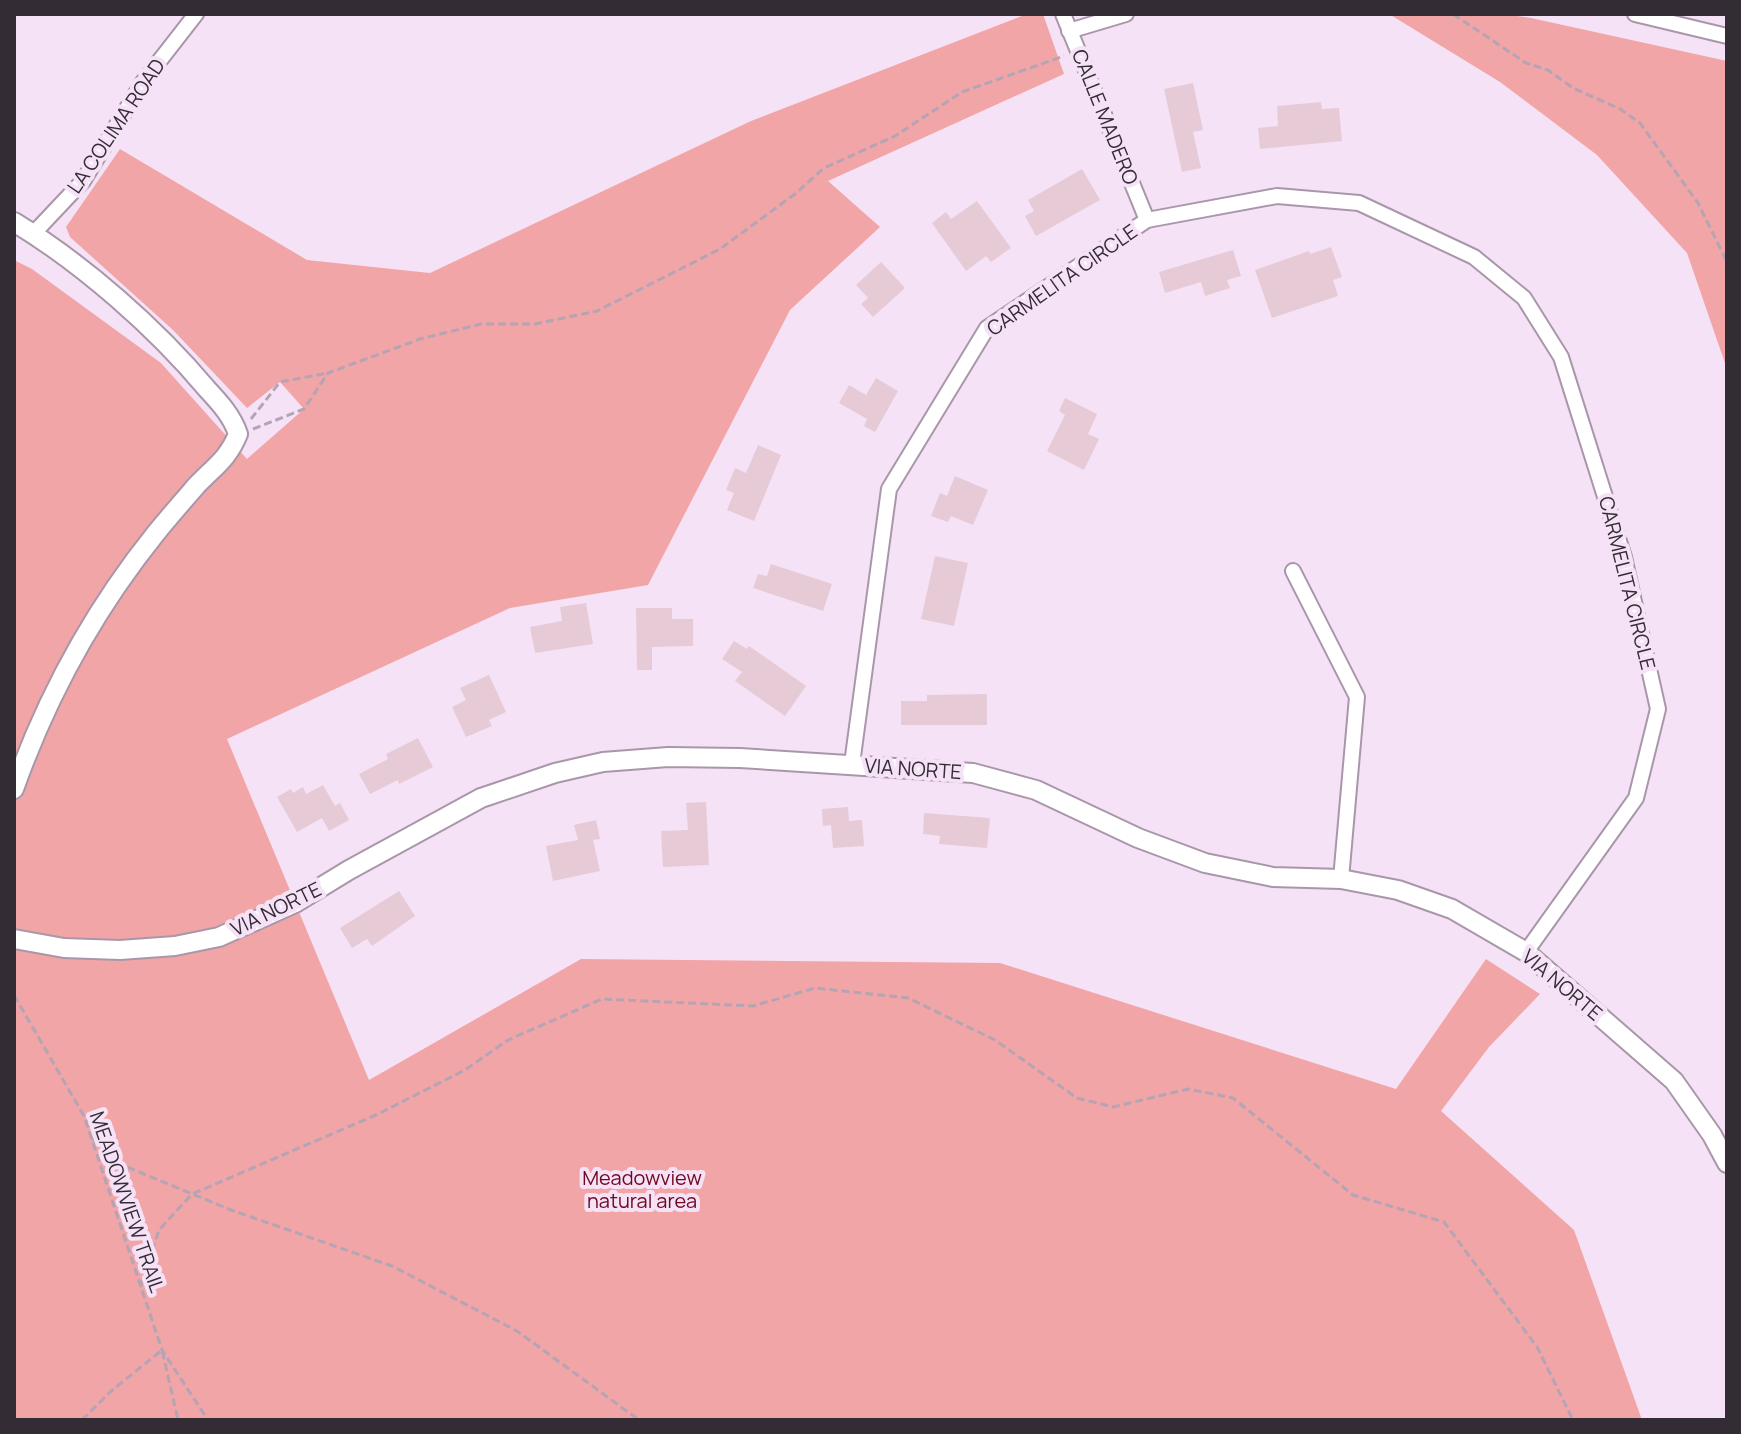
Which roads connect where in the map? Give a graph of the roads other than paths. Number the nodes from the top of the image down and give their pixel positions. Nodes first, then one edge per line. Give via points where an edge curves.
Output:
1 (196, 14) edge
2 (1063, 14) edge
3 (1126, 14) edge
4 (1635, 14) edge
5 (1069, 31) junction
6 (1727, 36) edge
7 (1147, 220) junction
8 (14, 222) edge
9 (33, 234) junction
10 (1293, 571) dead end
11 (852, 764) junction
12 (14, 789) edge
13 (1341, 879) junction
14 (14, 939) edge
15 (1526, 952) junction
16 (1727, 1163) edge

1 - 9 street, LA COLIMA ROAD via 143,82 83,181
2 - 5 street, CALLE MADERO
3 - 5 street
4 - 6 street
5 - 7 street, CALLE MADERO
7 - 11 street, CARMELITA CIRCLE via 987,328 889,489
7 - 15 street, CARMELITA CIRCLE via 1277,196 1359,203 1474,257 1524,298 1561,357 1624,557 1658,709 1636,798
8 - 9 street
9 - 12 street via 127,307 192,371 233,419 238,434 231,452 156,533 101,608 60,678
10 - 13 street via 1357,697
11 - 13 street, VIA NORTE via 973,773 1036,790 1205,863 1273,877
11 - 14 street, VIA NORTE via 668,757 603,762 481,798 295,903 219,937 120,950
13 - 15 street, VIA NORTE via 1398,890 1452,909
15 - 16 street, VIA NORTE via 1674,1081

